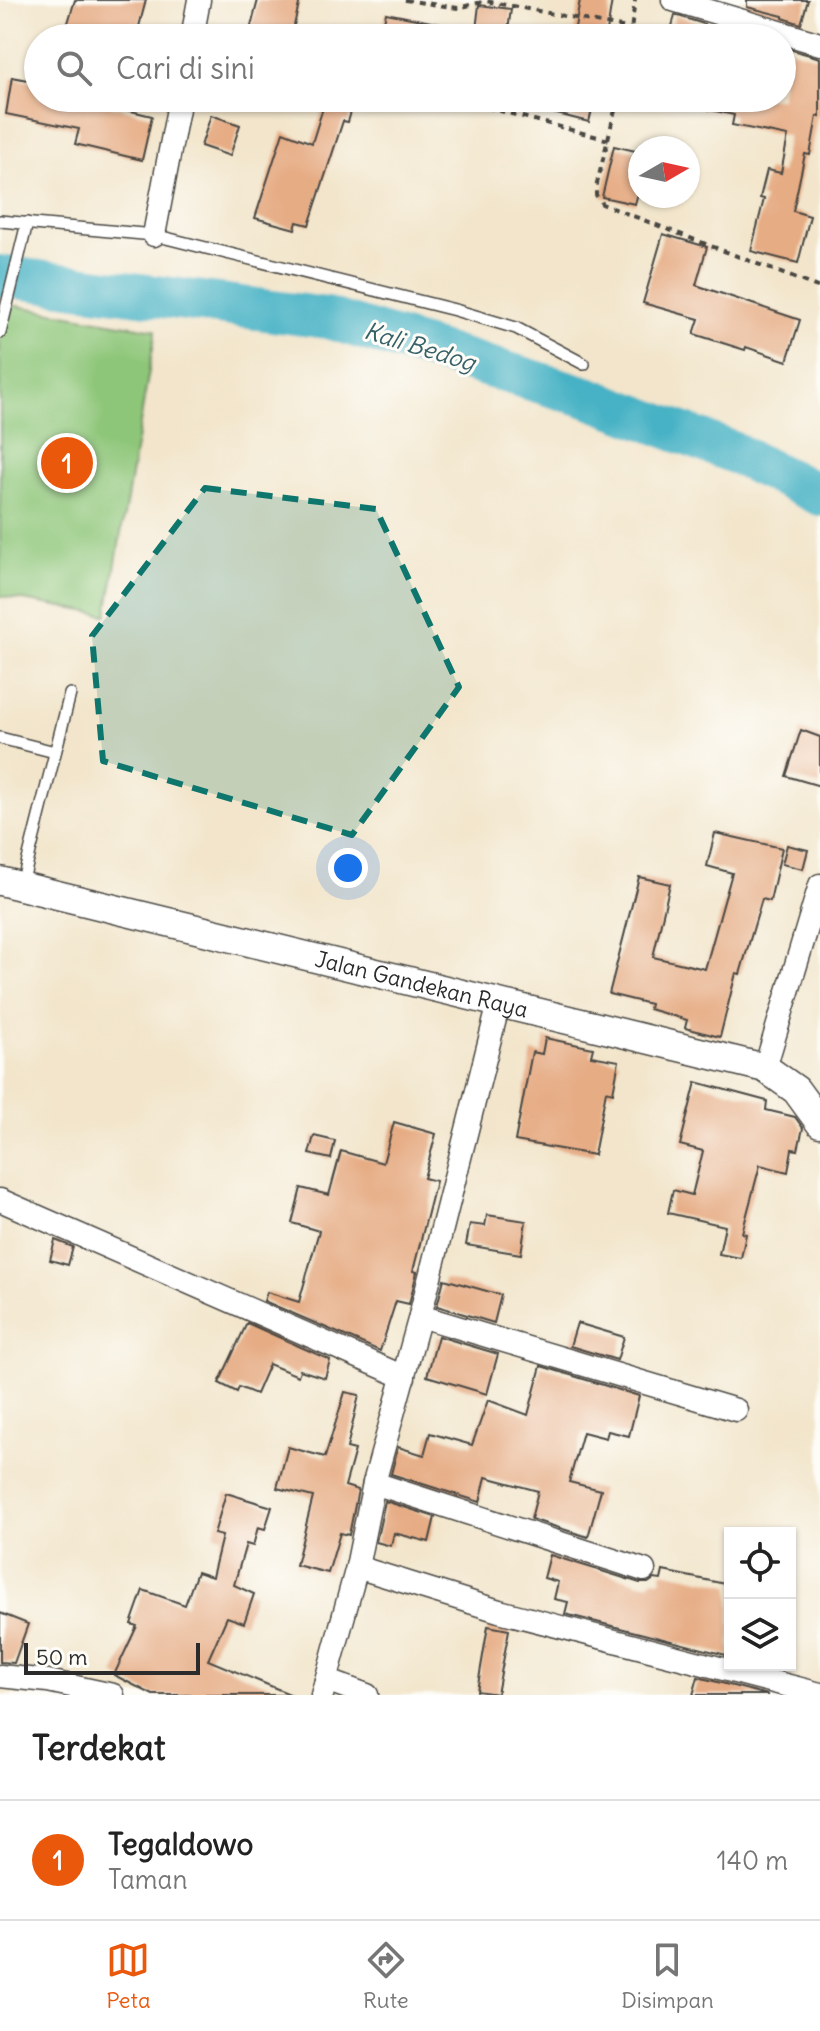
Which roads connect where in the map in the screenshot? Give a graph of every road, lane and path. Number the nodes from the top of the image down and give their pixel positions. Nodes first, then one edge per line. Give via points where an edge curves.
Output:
1 (199, 0) edge
2 (405, 0) edge
3 (635, 0) edge
4 (673, 0) edge
5 (195, 24) edge
6 (606, 24) edge
7 (633, 24) edge
8 (753, 24) edge
9 (796, 37) edge
10 (820, 44) edge
11 (177, 112) edge
12 (504, 112) edge
13 (615, 112) edge
14 (609, 140) junction
15 (0, 221) edge
16 (27, 223) junction
17 (154, 235) junction
18 (820, 288) edge
19 (0, 333) edge
20 (584, 364) dead end
21 (70, 694) dead end
22 (0, 738) edge
23 (55, 752) junction
24 (11, 884) edge
25 (820, 885) edge
26 (499, 1003) junction
27 (765, 1068) junction
28 (820, 1122) edge
29 (0, 1200) edge
30 (420, 1316) junction
31 (404, 1377) junction
32 (736, 1410) dead end
33 (374, 1483) junction
34 (357, 1567) junction
35 (644, 1570) dead end
36 (0, 1676) edge
37 (324, 1687) edge
38 (820, 1694) edge
39 (113, 1695) edge
40 (367, 1695) edge

1 - 5 street
2 - 6 path via 458,8 486,1
3 - 7 path
4 - 8 street
9 - 10 street
11 - 17 street
12 - 14 path
13 - 14 path
14 - 18 path via 596,188 602,204
15 - 16 lane
16 - 17 lane
16 - 19 lane
17 - 20 lane via 516,328
21 - 23 lane
22 - 23 lane
23 - 24 lane
24 - 26 street, Jalan Gandekan Raya
25 - 27 street
26 - 27 street, Jalan Gandekan Raya
26 - 30 street
27 - 28 street, Jalan Gandekan Raya via 796,1090
29 - 31 street
30 - 31 street
30 - 32 street
31 - 33 street
33 - 34 street
33 - 35 street
34 - 37 street
34 - 38 street via 499,1611
36 - 39 street
37 - 40 street

